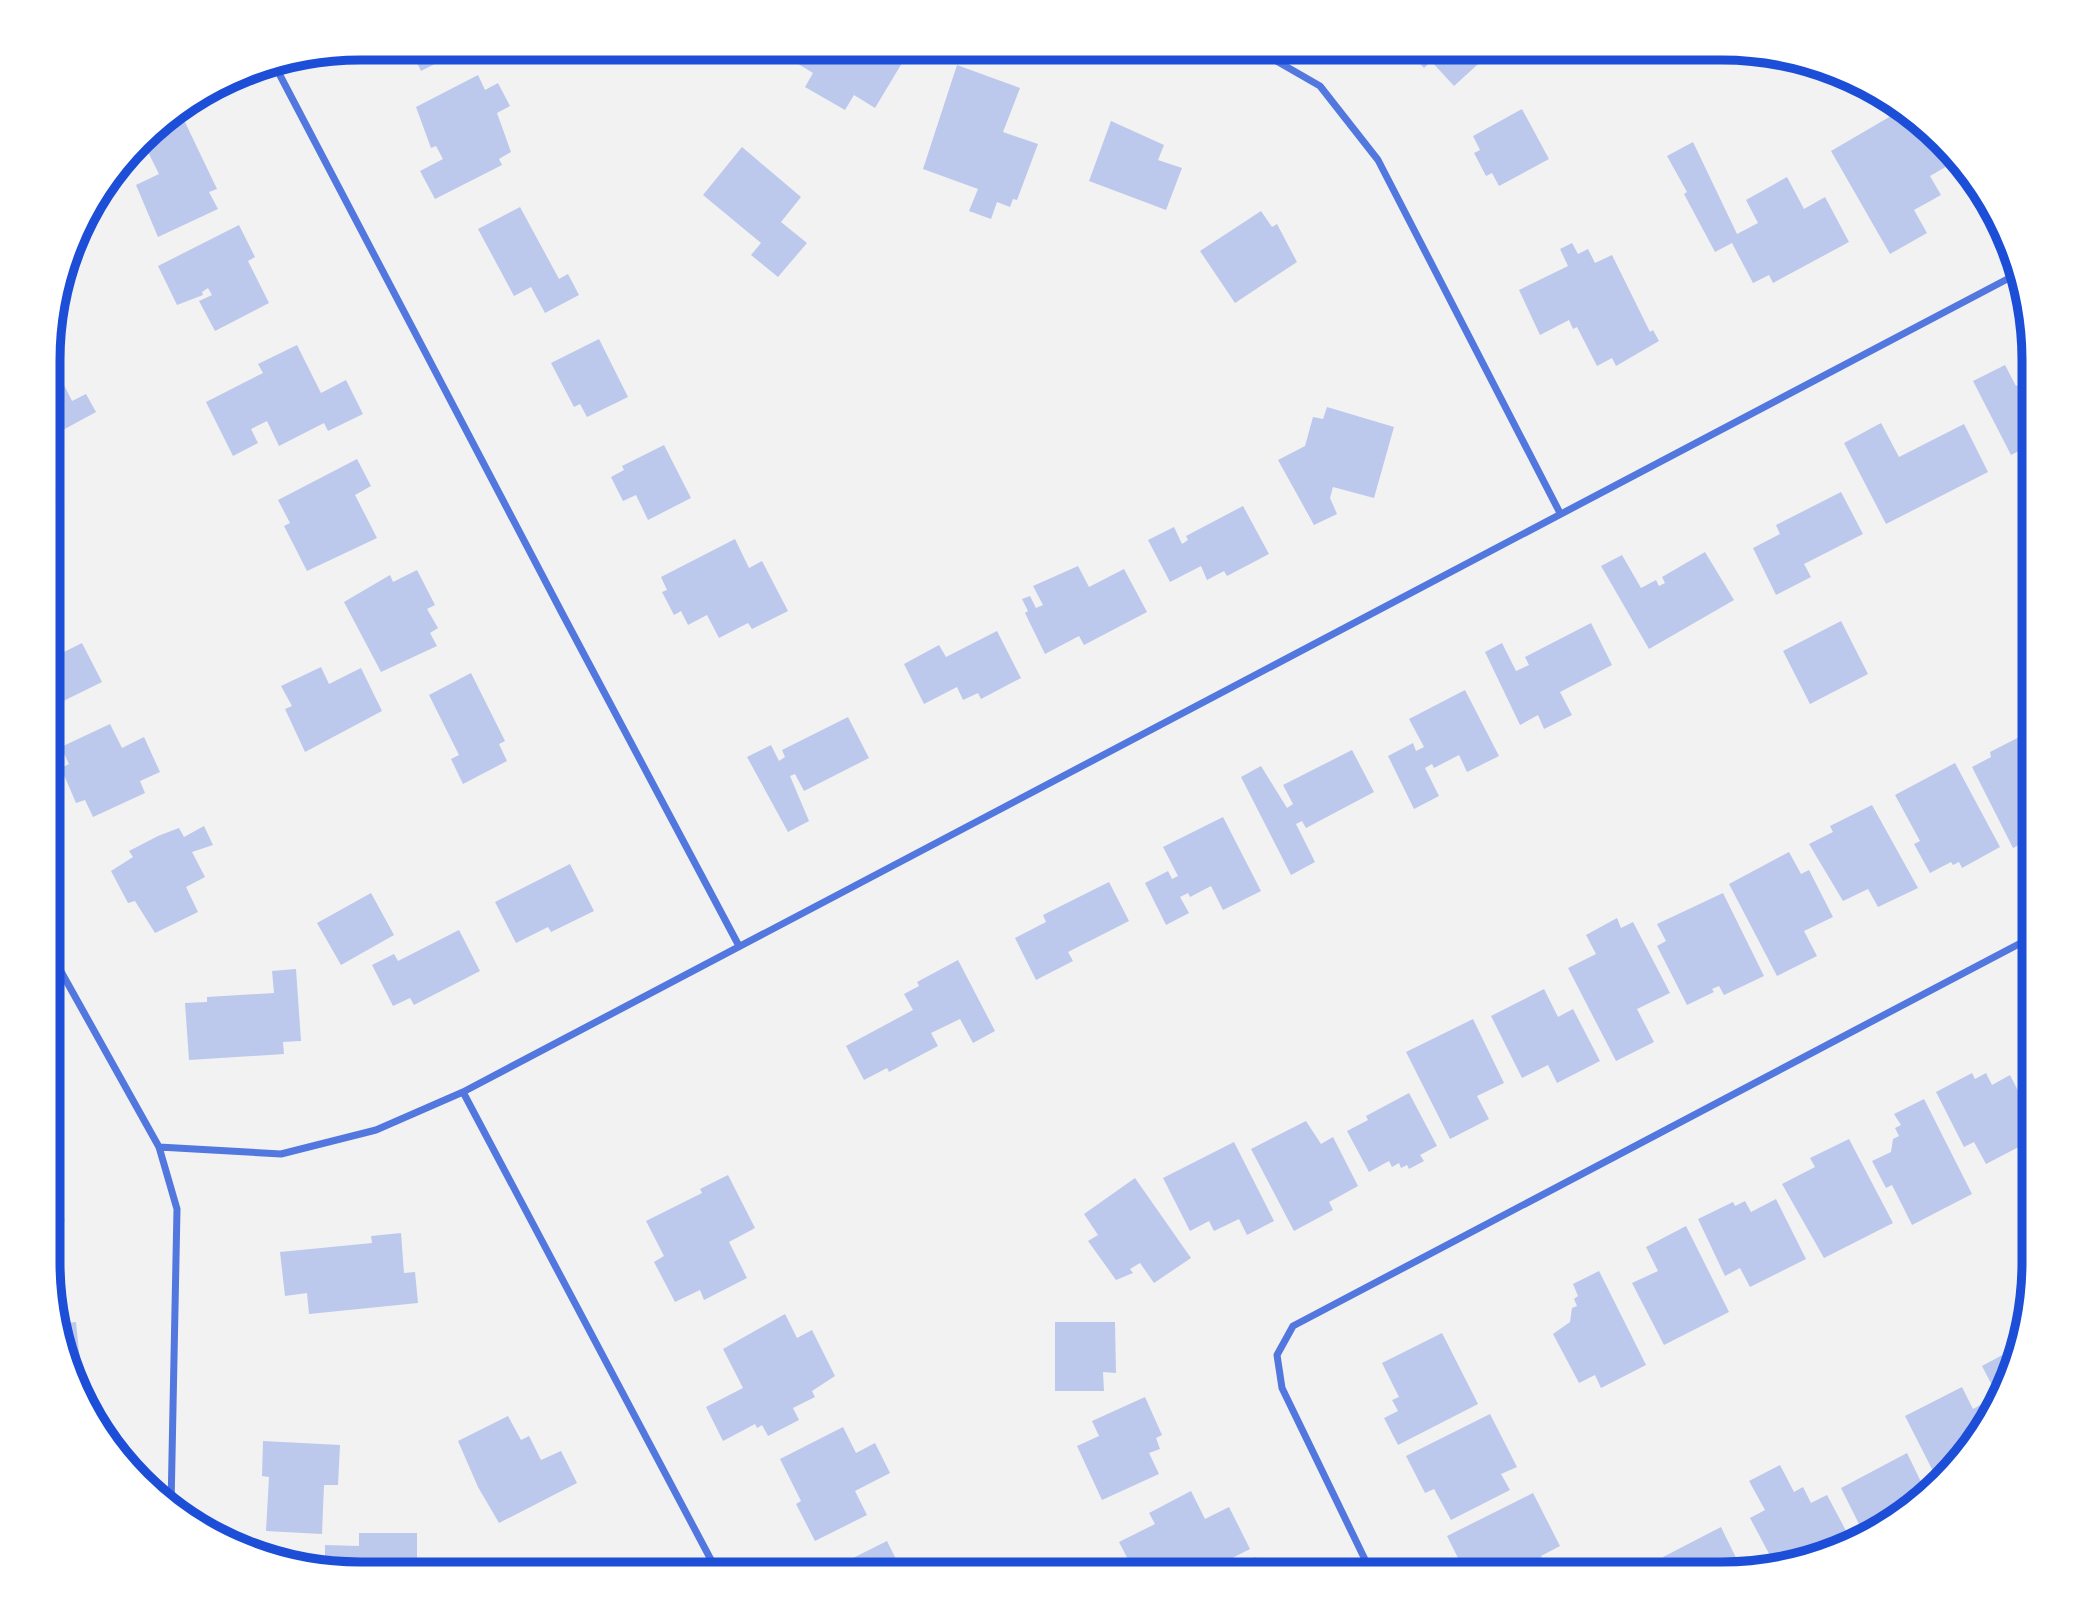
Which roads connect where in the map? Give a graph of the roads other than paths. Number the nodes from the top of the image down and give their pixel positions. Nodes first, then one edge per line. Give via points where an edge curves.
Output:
1 (1273, 59) edge
2 (278, 71) edge
3 (2011, 277) edge
4 (1560, 513) junction
5 (2022, 942) edge
6 (739, 946) junction
7 (60, 970) edge
8 (463, 1092) junction
9 (159, 1147) junction
10 (171, 1494) edge
11 (712, 1562) edge
12 (1365, 1562) edge

1 - 4 street via 1320,86 1378,160
2 - 6 street
3 - 4 street
4 - 6 street
5 - 12 street via 1293,1326 1277,1355 1282,1388
6 - 8 street
7 - 9 street
8 - 9 street via 376,1130 281,1154
8 - 11 street
9 - 10 street via 177,1209

